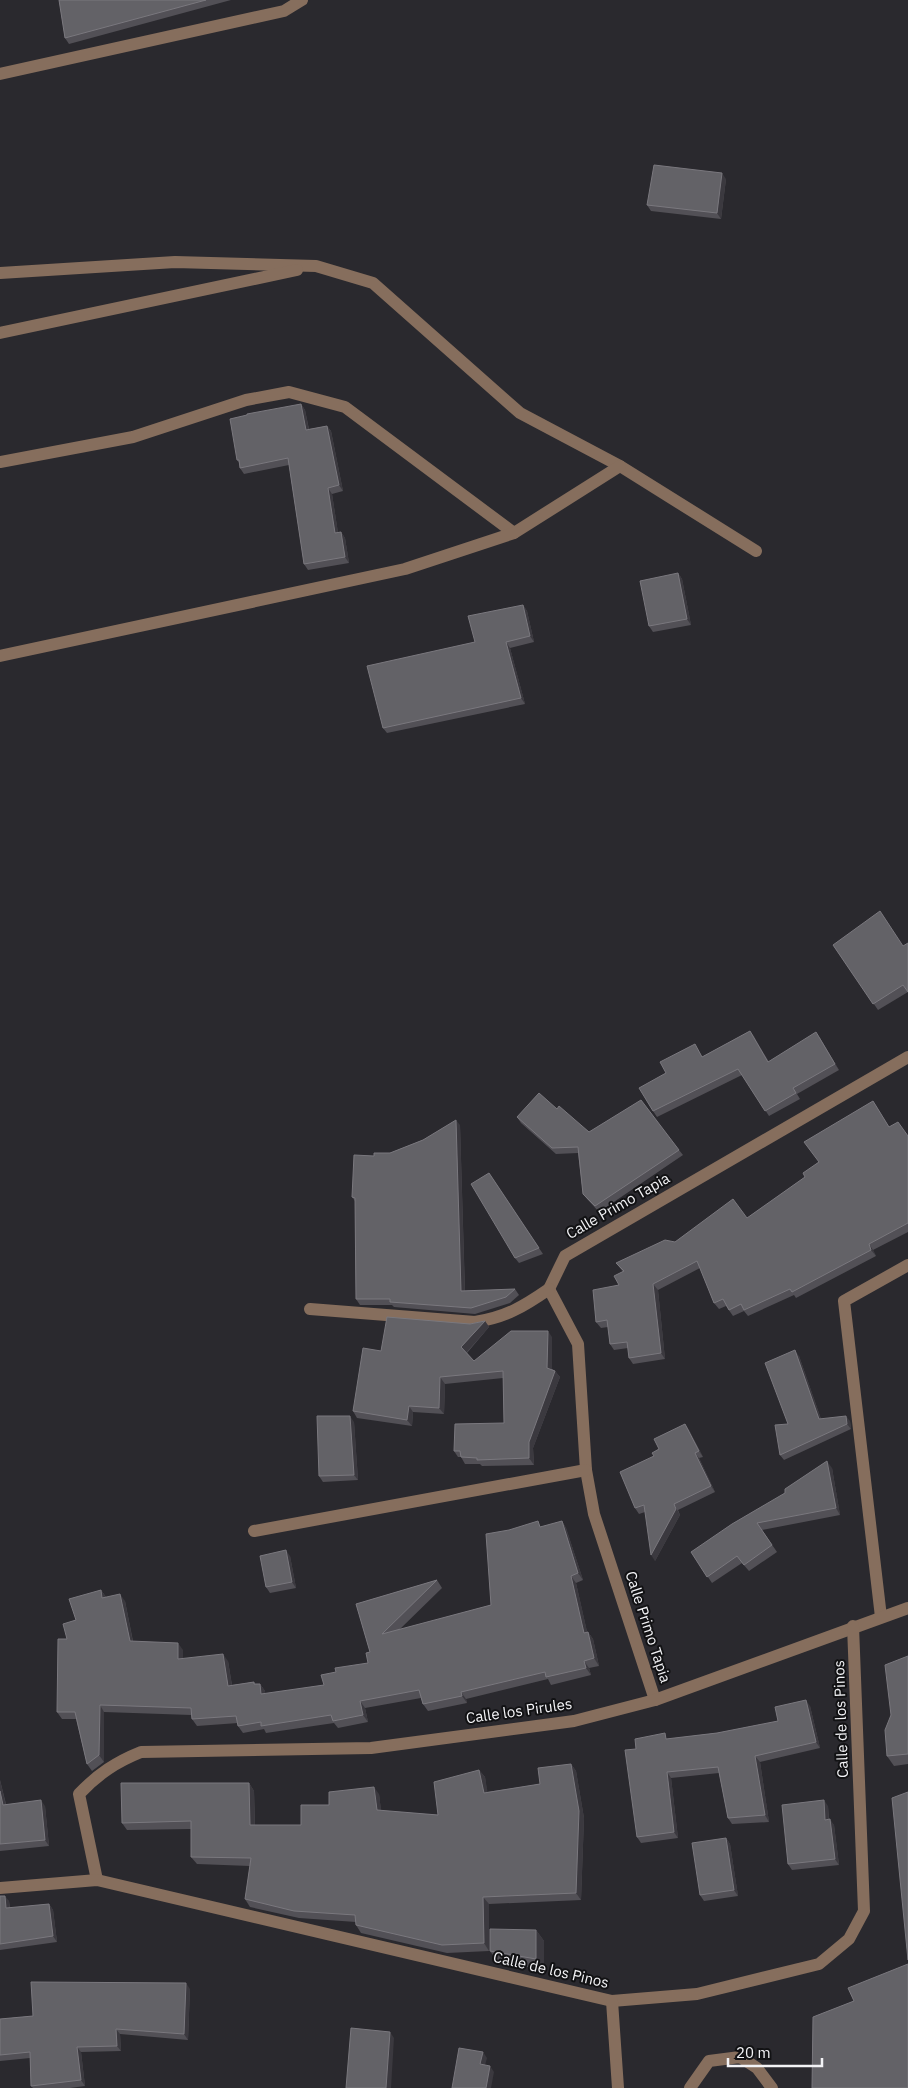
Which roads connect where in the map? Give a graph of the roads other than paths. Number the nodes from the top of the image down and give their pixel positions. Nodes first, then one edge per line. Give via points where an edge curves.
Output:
1 (302, 0) edge
2 (0, 74) edge
3 (316, 266) junction
4 (0, 273) edge
5 (0, 333) edge
6 (0, 462) edge
7 (620, 466) junction
8 (514, 533) junction
9 (756, 551) dead end
10 (0, 656) edge
11 (908, 1057) edge
12 (908, 1265) edge
13 (549, 1289) junction
14 (310, 1309) dead end
15 (586, 1470) junction
16 (254, 1531) dead end
17 (908, 1608) edge
18 (881, 1617) junction
19 (853, 1626) junction
20 (655, 1700) junction
21 (97, 1880) junction
22 (0, 1888) edge
23 (612, 2001) junction
24 (618, 2088) edge
25 (690, 2088) edge
26 (772, 2088) edge

1 - 2 street via 284,11
3 - 4 street via 175,262
3 - 5 street
3 - 7 street via 373,283 520,413
6 - 8 street via 132,437 246,400 289,392 345,407
7 - 8 street
7 - 9 street
8 - 10 street via 404,569
11 - 13 street, Calle Primo Tapia via 565,1256
12 - 18 street via 844,1301
13 - 14 street via 519,1310 475,1322
13 - 15 street, Calle Primo Tapia via 578,1344
15 - 16 street
15 - 20 street, Calle Primo Tapia via 594,1514
17 - 18 street, Calle los Pirules
18 - 19 street, Calle los Pirules
19 - 20 street, Calle los Pirules
19 - 23 street, Calle de los Pinos via 864,1911 848,1939 819,1964 696,1994
20 - 21 street, Calle los Pirules via 574,1721 371,1748 141,1752 119,1761 95,1777 79,1794
21 - 22 street, Calle de los Pinos
21 - 23 street, Calle de los Pinos
23 - 24 street
25 - 26 street via 709,2062 740,2057 757,2068

